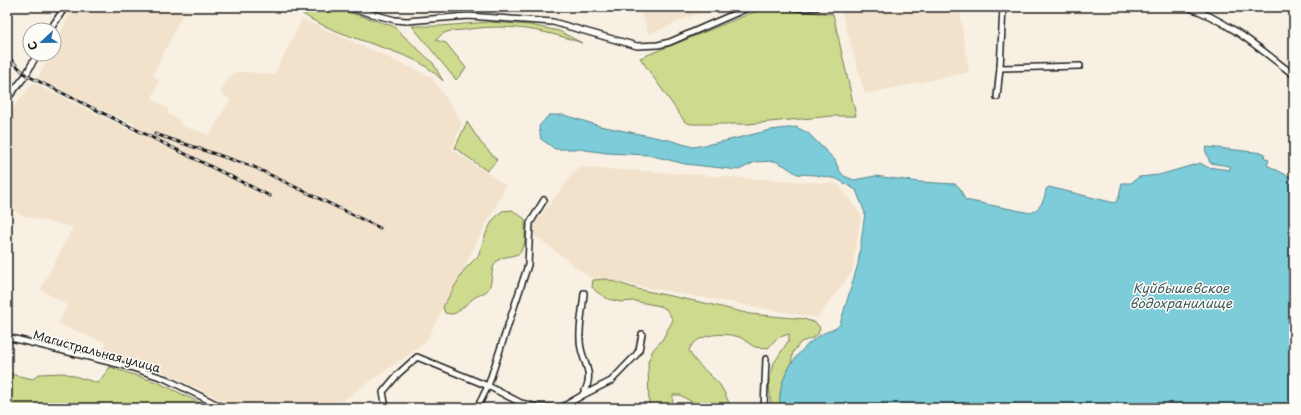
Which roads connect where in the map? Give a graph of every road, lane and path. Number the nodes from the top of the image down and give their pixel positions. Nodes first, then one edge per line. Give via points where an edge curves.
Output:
1 (64, 7) edge
2 (346, 7) edge
3 (750, 7) edge
4 (794, 7) edge
5 (816, 7) edge
6 (1002, 7) edge
7 (1187, 7) edge
8 (55, 22) edge
9 (33, 62) edge
10 (1080, 66) dead end
11 (1000, 68) junction
12 (1294, 75) edge
13 (997, 97) dead end
14 (7, 99) edge
15 (544, 200) dead end
16 (584, 293) dead end
17 (642, 334) dead end
18 (7, 337) edge
19 (766, 359) dead end
20 (488, 386) junction
21 (583, 395) junction
22 (224, 408) edge
23 (386, 408) edge
24 (477, 408) edge
25 (556, 408) edge
26 (764, 408) edge

1 - 8 street
2 - 3 street via 407,21 468,16 553,22 637,46 670,42
4 - 5 street
6 - 11 street
7 - 12 street via 1200,11 1235,30
9 - 14 street
10 - 11 street
11 - 13 street
15 - 20 street via 530,223 528,265
16 - 21 street via 580,340 589,381
17 - 21 street via 636,355 617,375 605,385
18 - 22 street, Магистральная улица via 137,369 166,379
19 - 26 street
20 - 23 street via 417,357 383,392
20 - 24 street
20 - 25 street via 521,403
21 - 25 street

